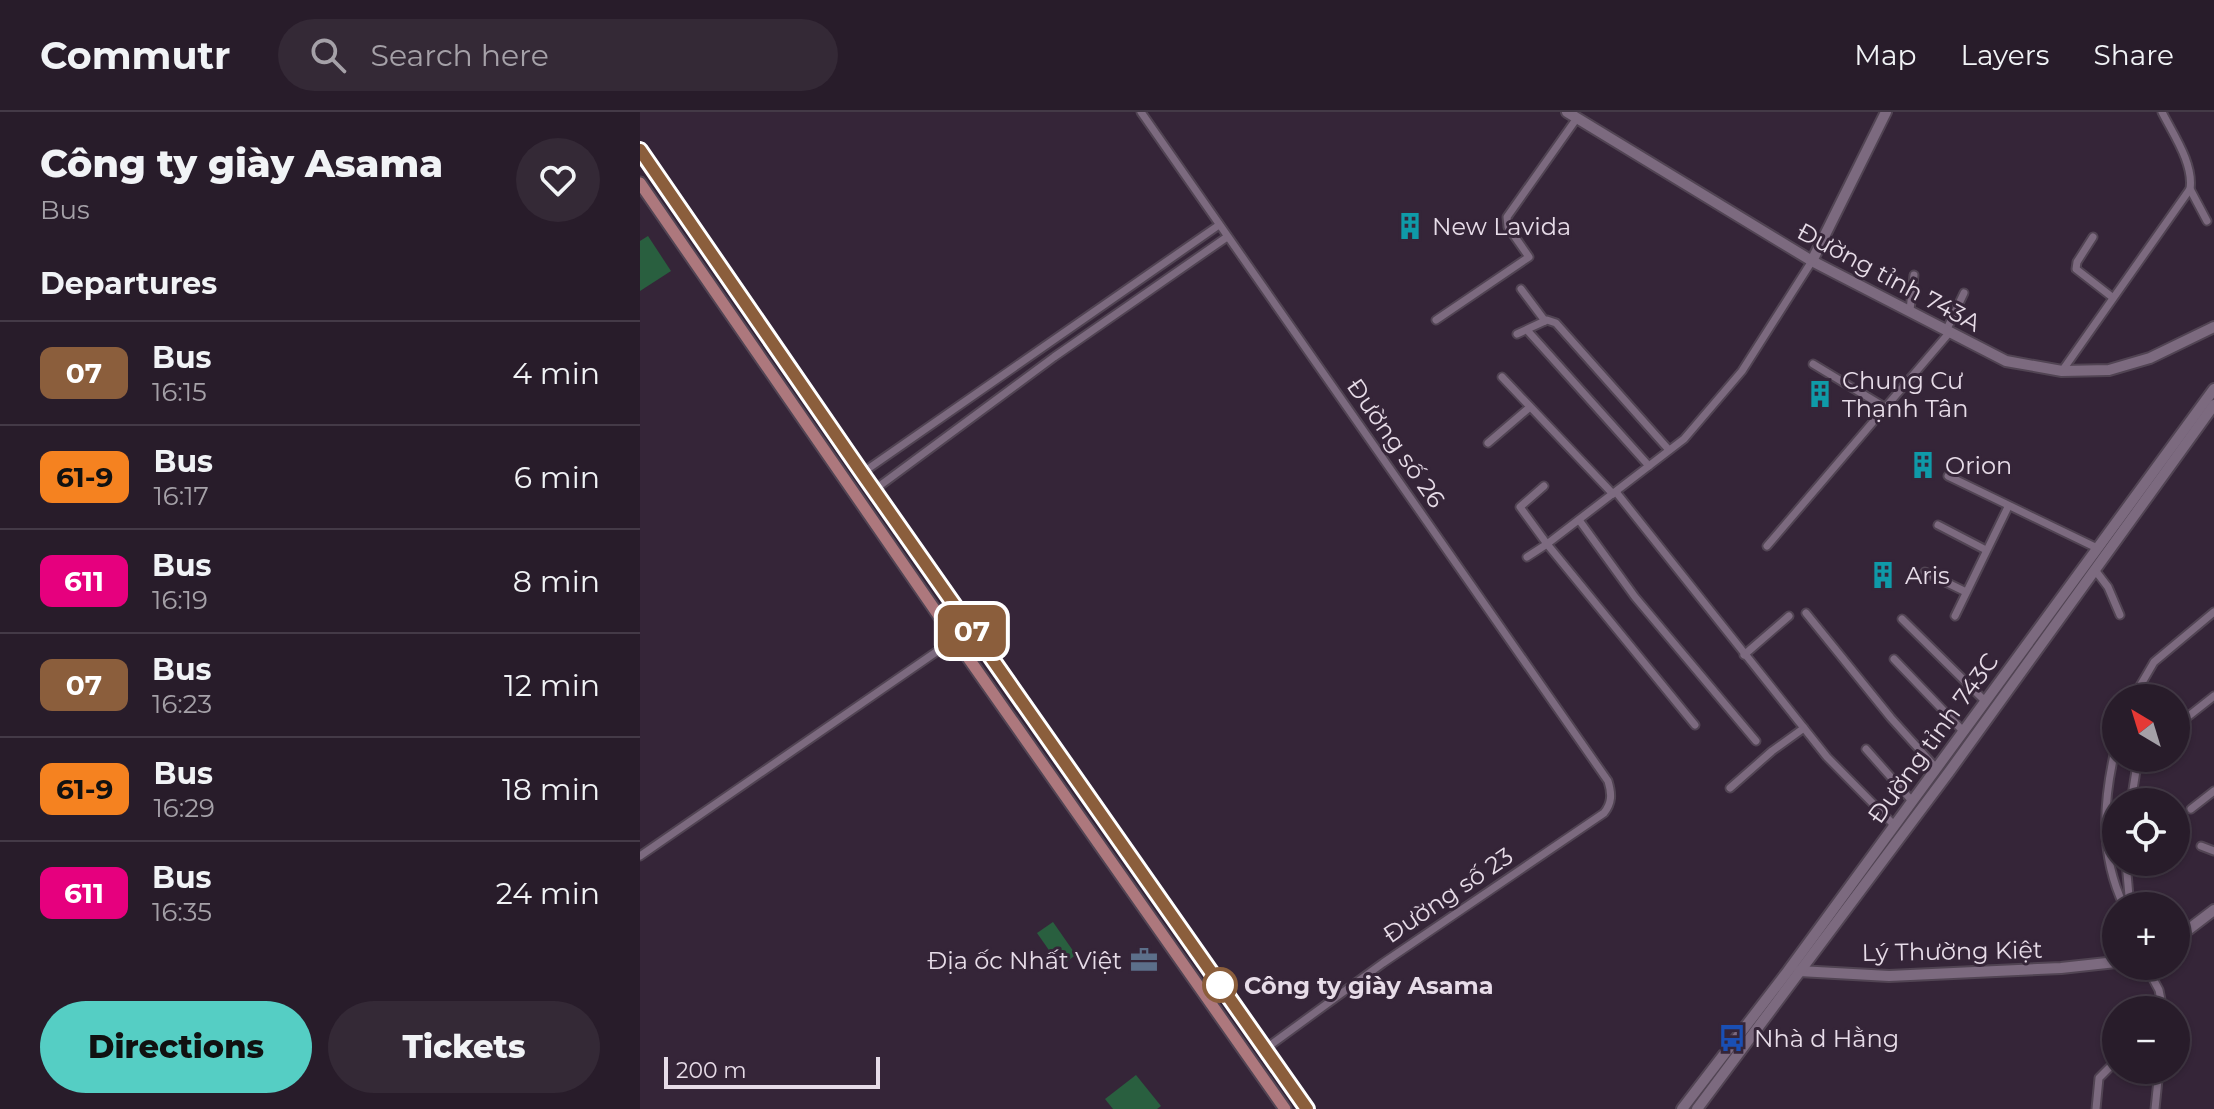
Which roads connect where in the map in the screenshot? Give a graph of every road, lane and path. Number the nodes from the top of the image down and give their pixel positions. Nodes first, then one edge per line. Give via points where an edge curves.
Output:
1 (1141, 112) edge
2 (1886, 112) edge
3 (2162, 112) edge
4 (1572, 115) edge
5 (640, 150) edge
6 (655, 172) junction
7 (640, 182) edge
8 (2190, 189) junction
9 (2207, 221) dead end
10 (1219, 225) junction
11 (1227, 237) junction
12 (2093, 237) dead end
13 (1812, 261) junction
14 (1914, 275) dead end
15 (1521, 289) dead end
16 (1964, 293) dead end
17 (2112, 297) junction
18 (1910, 310) junction
19 (1436, 320) dead end
20 (1545, 321) junction
21 (2214, 327) edge
22 (1527, 330) junction
23 (1948, 332) junction
24 (1517, 334) dead end
25 (1045, 346) junction
26 (1054, 357) junction
27 (1813, 364) dead end
28 (2062, 371) junction
29 (1502, 377) dead end
30 (2214, 389) edge
31 (2214, 405) edge
32 (1530, 407) junction
33 (1886, 408) junction
34 (1488, 443) dead end
35 (1669, 450) junction
36 (1649, 466) junction
37 (862, 473) junction
38 (1948, 476) dead end
39 (1544, 486) dead end
40 (874, 490) junction
41 (1614, 493) junction
42 (2008, 507) junction
43 (1579, 520) junction
44 (1938, 525) dead end
45 (1547, 544) junction
46 (1767, 546) dead end
47 (2097, 548) junction
48 (1986, 550) junction
49 (1527, 557) dead end
50 (2095, 570) junction
51 (1925, 572) dead end
52 (1966, 592) junction
53 (2214, 612) edge
54 (1806, 613) dead end
55 (2120, 615) dead end
56 (1789, 616) dead end
57 (1955, 616) dead end
58 (1902, 619) dead end
59 (955, 639) junction
60 (1744, 655) junction
61 (1894, 659) dead end
62 (2140, 684) edge
63 (2214, 696) edge
64 (1985, 701) junction
65 (2190, 714) edge
66 (1695, 725) dead end
67 (1804, 728) junction
68 (1963, 731) junction
69 (1756, 741) dead end
70 (1866, 749) dead end
71 (1058, 754) junction
72 (1044, 764) junction
73 (1936, 768) junction
74 (2111, 772) edge
75 (1730, 788) dead end
76 (2214, 791) edge
77 (1611, 799) joint
78 (1912, 801) junction
79 (2191, 809) dead end
80 (1894, 825) junction
81 (2201, 846) dead end
82 (2214, 851) edge
83 (640, 856) edge
84 (2117, 892) edge
85 (2214, 910) edge
86 (2190, 928) edge
87 (2102, 963) edge
88 (1788, 971) junction
89 (1802, 971) junction
90 (1265, 1049) junction
91 (2102, 1075) edge
92 (2158, 1084) edge
93 (1285, 1109) edge
94 (1307, 1109) edge
95 (1682, 1109) edge
96 (1697, 1109) edge
97 (2096, 1109) edge
98 (2155, 1109) edge

1 - 10 street, Đường số 26
2 - 13 main road
3 - 8 street via 2189,169
4 - 13 main road, Đường tỉnh 743A
4 - 19 street via 1507,217 1529,257
5 - 6 main road
6 - 7 main road
6 - 37 main road
7 - 59 main road
8 - 9 street
8 - 17 street
10 - 11 street, Đường số 26
10 - 25 street
11 - 26 street
11 - 77 street, Đường số 26 via 1608,781
12 - 17 street via 2076,269
13 - 18 main road, Đường tỉnh 743A
13 - 35 street via 1742,371
14 - 18 street
15 - 20 street
16 - 23 street
17 - 28 street
18 - 23 main road, Đường tỉnh 743A
20 - 22 street
20 - 35 street via 1556,323
21 - 28 main road, Đường tỉnh 743A via 2125,367
22 - 24 street
22 - 36 street
23 - 28 main road, Đường tỉnh 743A via 2006,361
23 - 33 street
25 - 26 street
25 - 37 street
26 - 40 street
27 - 33 street
29 - 32 street
30 - 47 main road, Đường tỉnh 743C
31 - 50 main road, Đường tỉnh 743C
32 - 34 street
32 - 41 street
33 - 46 street
35 - 36 street
36 - 41 street
37 - 40 main road
38 - 42 street
39 - 45 street via 1520,507
40 - 71 main road
41 - 43 street
41 - 60 street
42 - 47 street
42 - 48 street
43 - 45 street
43 - 69 street via 1635,597
44 - 48 street
45 - 49 street
45 - 66 street
47 - 64 main road, Đường tỉnh 743C
48 - 52 street
50 - 55 street
50 - 89 main road, Đường tỉnh 743C
51 - 52 street
52 - 57 street
53 - 62 street via 2154,662
54 - 73 street
56 - 60 street
58 - 64 street
59 - 72 main road
59 - 83 street
60 - 67 street
61 - 68 street
63 - 65 street
64 - 68 main road, Đường tỉnh 743C
67 - 75 street
67 - 80 street
68 - 73 main road, Đường tỉnh 743C
70 - 78 street
71 - 72 main road
71 - 90 main road
72 - 93 main road
73 - 78 main road, Đường tỉnh 743C
74 - 84 street via 2106,853
76 - 79 street
77 - 90 street, Đường số 23 via 1604,813
78 - 80 main road, Đường tỉnh 743C
80 - 88 main road, Đường tỉnh 743C
81 - 82 street
85 - 86 main road
87 - 89 main road, Lý Thường Kiệt via 1889,976
88 - 89 main road, Lý Thường Kiệt
88 - 95 main road, Đường tỉnh 743C
89 - 96 main road, Đường tỉnh 743C
90 - 94 main road
91 - 97 street
92 - 98 street

